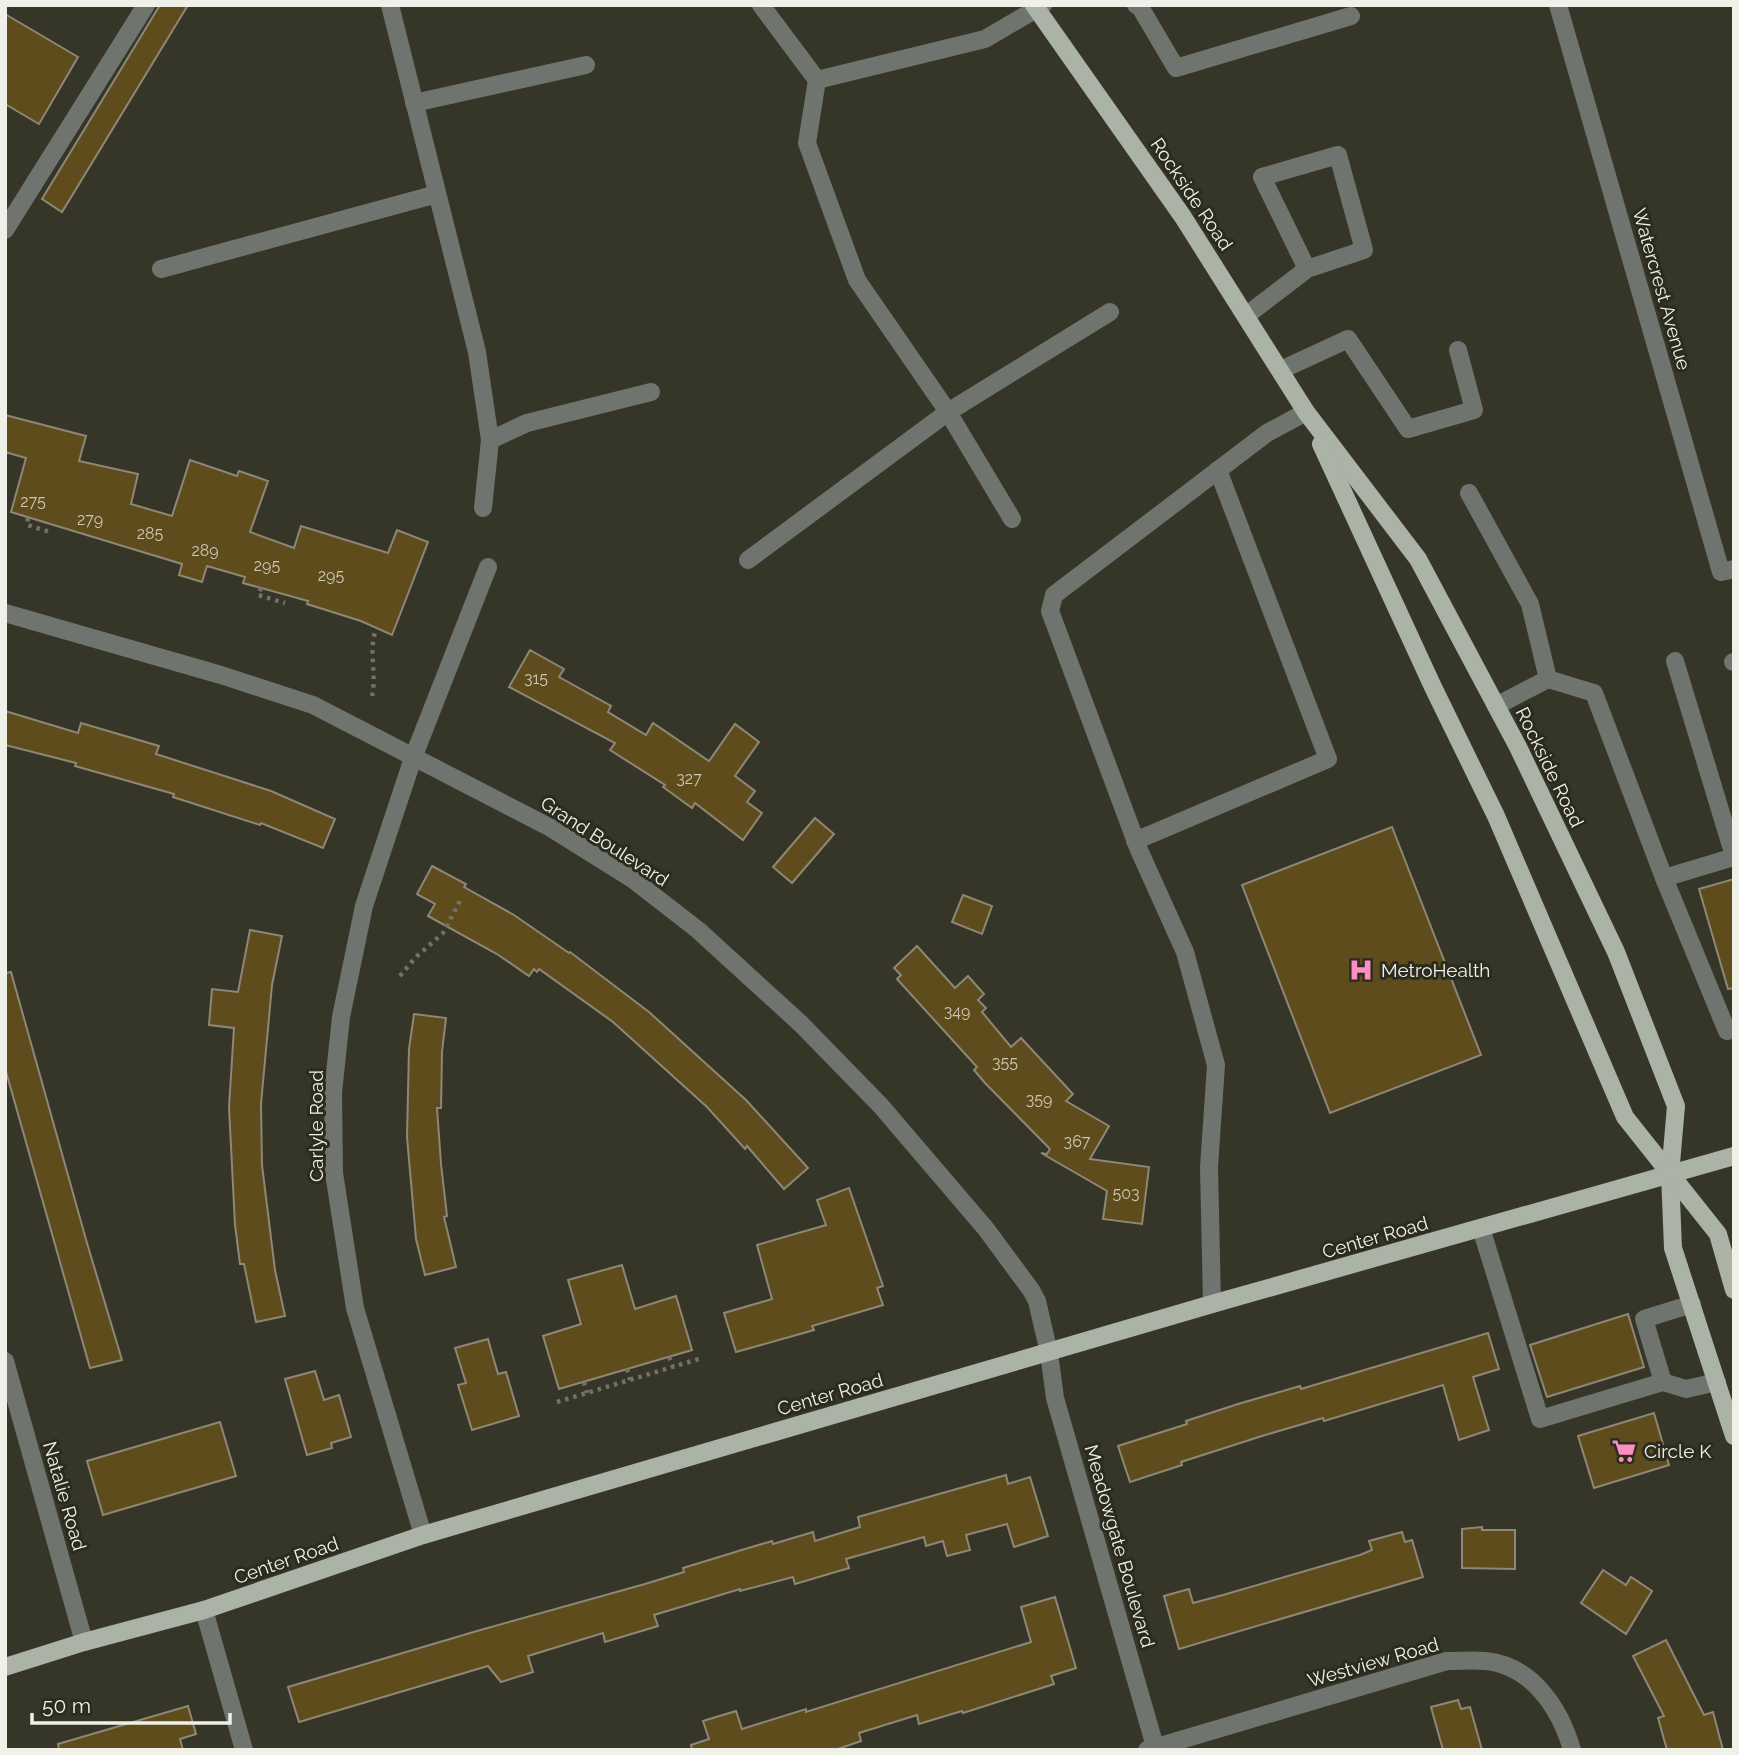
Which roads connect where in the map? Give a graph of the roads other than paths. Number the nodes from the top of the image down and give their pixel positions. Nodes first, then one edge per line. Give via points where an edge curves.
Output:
1 (146, 5) edge
2 (390, 5) edge
3 (761, 5) edge
4 (1558, 5) edge
5 (1038, 6) edge
6 (1141, 6) edge
7 (1351, 16) dead end
8 (586, 65) dead end
9 (817, 80) junction
10 (414, 103) junction
11 (437, 194) junction
12 (5, 230) edge
13 (161, 269) dead end
14 (1307, 269) junction
15 (1110, 312) dead end
16 (1247, 315) junction
17 (1458, 350) dead end
18 (1281, 370) junction
19 (651, 392) dead end
20 (948, 412) junction
21 (1306, 412) junction
22 (489, 440) junction
23 (1218, 470) junction
24 (1469, 493) dead end
25 (483, 508) dead end
26 (1012, 519) dead end
27 (748, 560) dead end
28 (488, 568) dead end
29 (1734, 569) edge
30 (5, 613) edge
31 (1675, 661) dead end
32 (1548, 679) junction
33 (1496, 706) junction
34 (413, 758) junction
35 (1135, 841) junction
36 (1734, 856) edge
37 (1664, 877) junction
38 (1734, 1029) edge
39 (1734, 1156) edge
40 (1670, 1175) junction
41 (1481, 1228) junction
42 (1731, 1270) edge
43 (1734, 1290) edge
44 (1212, 1304) junction
45 (1692, 1304) junction
46 (1049, 1353) junction
47 (5, 1361) edge
48 (1663, 1382) junction
49 (1717, 1382) junction
50 (1734, 1436) edge
51 (424, 1535) junction
52 (204, 1610) junction
53 (84, 1642) junction
54 (5, 1667) edge
55 (1153, 1749) edge
56 (244, 1750) edge
57 (1572, 1750) edge

1 - 12 street
2 - 10 street
3 - 9 street
4 - 29 street, Watercrest Avenue via 1721,572
5 - 9 street via 985,39
5 - 16 main road, Rockside Road
6 - 7 street via 1176,68
8 - 10 street
9 - 20 street via 807,143 857,281
10 - 11 street
11 - 13 street
11 - 22 street via 477,352
14 - 14 street via 1364,250 1338,155 1262,177
14 - 16 street
15 - 20 street
16 - 18 main road, Rockside Road
17 - 18 street via 1474,410 1408,429 1348,339
18 - 21 main road, Rockside Road
19 - 22 street via 527,423
20 - 26 street
20 - 27 street
21 - 23 street via 1267,433
21 - 33 main road, Rockside Road via 1418,559
21 - 40 main road, Rockside Road via 1496,816 1625,1117
22 - 25 street
23 - 35 street via 1054,595 1049,611
23 - 35 street via 1328,760
24 - 32 street via 1530,604
28 - 34 street, Carlyle Road
30 - 34 street, Grand Boulevard via 313,705
31 - 36 street
32 - 33 street
32 - 37 street via 1594,693
33 - 40 main road, Rockside Road via 1616,953 1676,1106
34 - 46 street, Grand Boulevard via 551,828 631,878 698,930 801,1024 881,1106 986,1229 1037,1301
34 - 51 street, Carlyle Road via 364,906 341,1017 333,1093 334,1160 355,1308
35 - 44 street via 1185,952 1216,1065 1209,1167
36 - 37 street
37 - 38 street via 1727,1031
39 - 40 main road, Center Road
40 - 41 main road, Center Road
40 - 42 main road, Rockside Road via 1718,1234
40 - 45 main road, Rockside Road via 1673,1248
41 - 44 main road, Center Road
41 - 48 street via 1540,1419
42 - 43 main road, Rockside Road
44 - 46 main road, Center Road
45 - 48 street via 1644,1319
45 - 49 main road, Rockside Road
46 - 51 main road, Center Road
46 - 55 street, Meadowgate Boulevard via 1055,1398
47 - 53 street, Natalie Road
48 - 49 street via 1686,1389
49 - 50 main road, Rockside Road
51 - 52 main road, Center Road
52 - 53 main road, Center Road
52 - 56 street
53 - 54 main road, Center Road
55 - 57 street, Westview Road via 1447,1661 1487,1661 1521,1672 1549,1698

